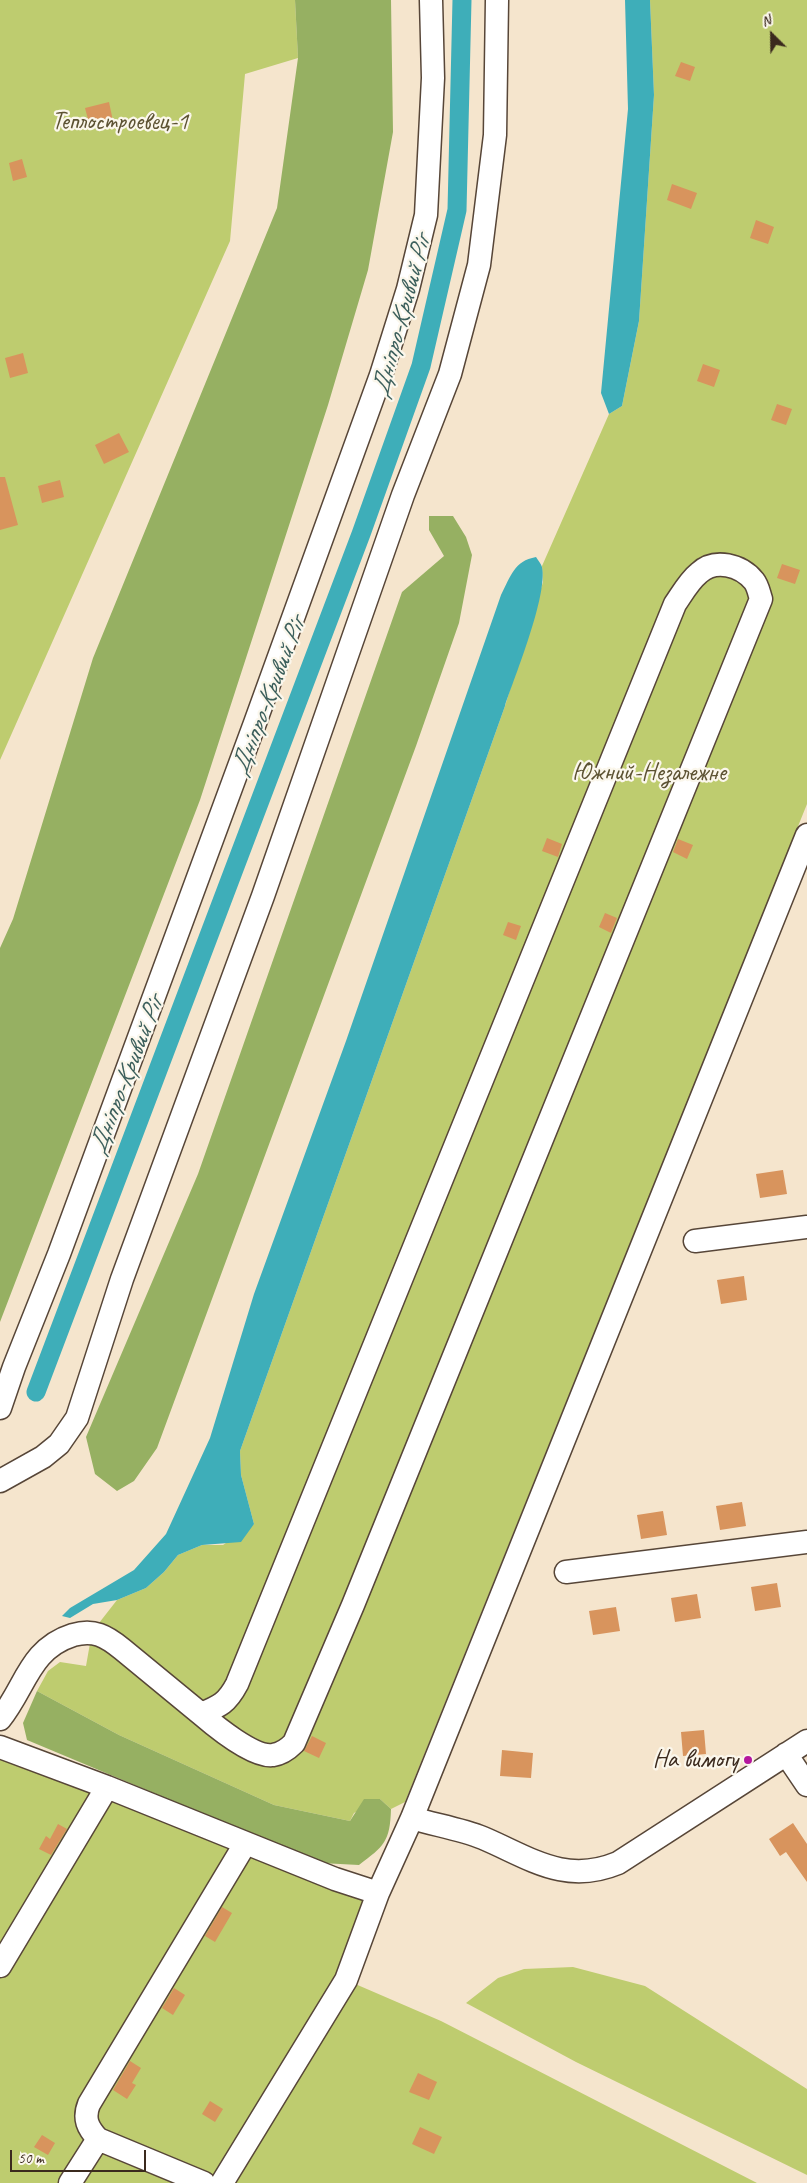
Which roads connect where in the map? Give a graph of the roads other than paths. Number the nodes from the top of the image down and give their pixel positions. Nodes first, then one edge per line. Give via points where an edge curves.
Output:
1 (431, 0) edge
2 (497, 0) edge
3 (807, 835) edge
4 (807, 1228) edge
5 (695, 1241) dead end
6 (0, 1408) edge
7 (0, 1481) edge
8 (807, 1542) edge
9 (566, 1572) dead end
10 (201, 1714) junction
11 (0, 1719) edge
12 (807, 1741) edge
13 (0, 1747) edge
14 (786, 1754) junction
15 (807, 1785) edge
16 (106, 1787) junction
17 (412, 1818) junction
18 (246, 1844) junction
19 (378, 1893) junction
20 (0, 1966) edge
21 (98, 2138) junction
22 (70, 2183) edge
23 (204, 2183) edge
24 (222, 2183) edge

1 - 6 street via 433,78 426,215 408,289 381,375 255,723
2 - 7 street via 495,135 479,265 450,374 403,495 263,896 122,1280 77,1418 59,1444 43,1457
3 - 17 street
4 - 5 street
8 - 9 street
10 - 10 street via 221,1706 230,1698 237,1684 675,604 699,572 713,565 729,565 745,572 756,583 761,599 357,1596 294,1743 272,1755 260,1753 240,1743
10 - 11 street via 111,1640 92,1632 58,1640 43,1650
12 - 14 street
13 - 16 street
14 - 15 street
14 - 17 street via 618,1862 591,1872 550,1868 482,1838
16 - 18 street
16 - 20 street
17 - 19 street
18 - 19 street
18 - 21 street via 89,2104 86,2122
19 - 24 street via 346,1980
21 - 22 street
21 - 23 street

